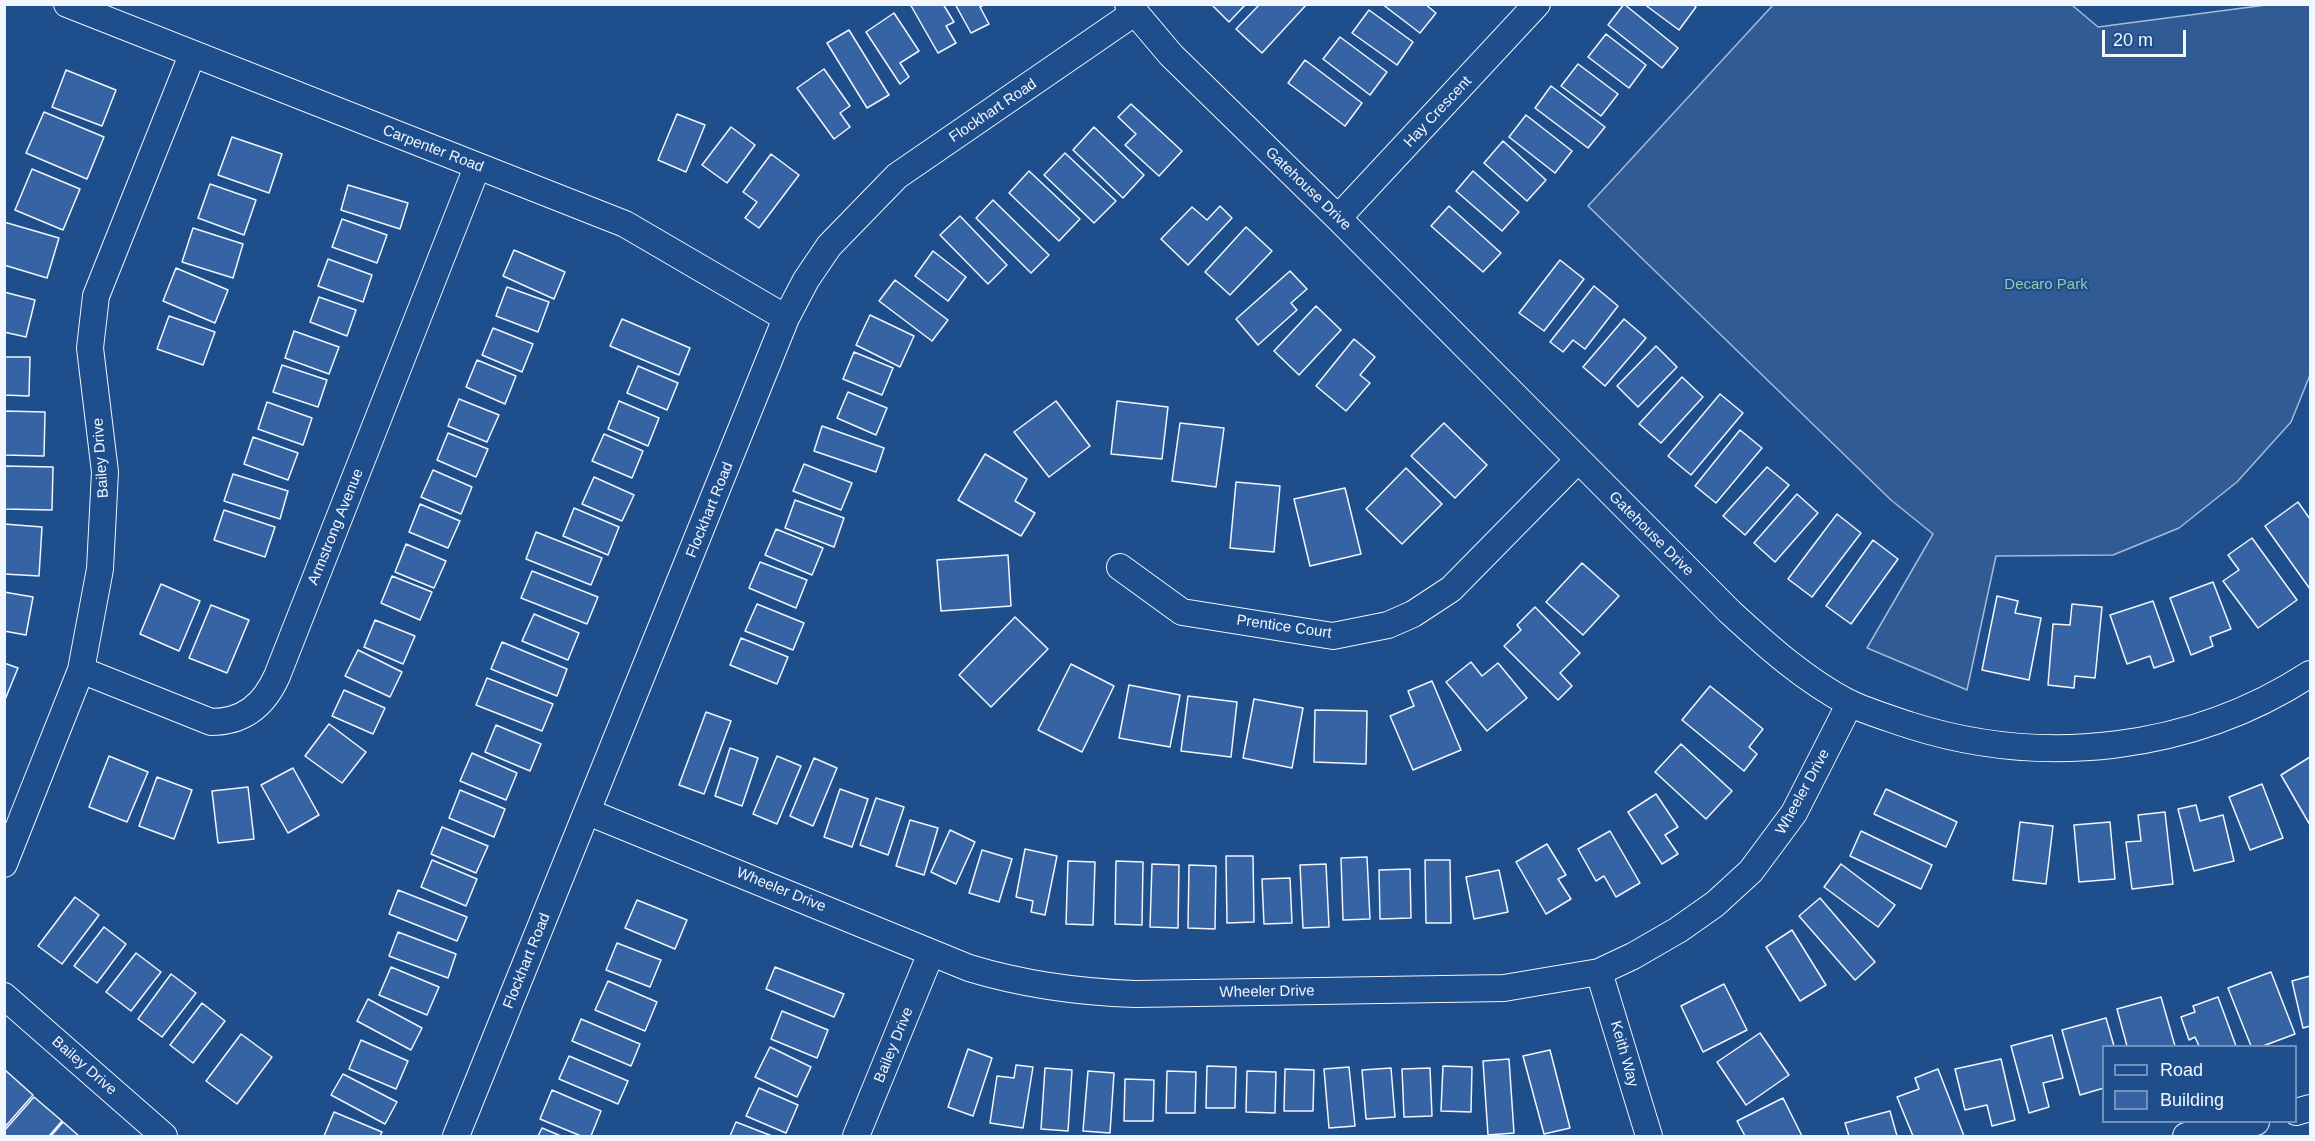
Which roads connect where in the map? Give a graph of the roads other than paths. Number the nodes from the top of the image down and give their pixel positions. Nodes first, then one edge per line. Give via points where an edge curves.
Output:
1 (67, 4) edge
2 (1537, 4) edge
3 (1131, 9) edge
4 (192, 55) junction
5 (477, 167) junction
6 (1338, 218) junction
7 (786, 318) junction
8 (1577, 461) junction
9 (1120, 567) dead end
10 (81, 670) junction
11 (2310, 674) edge
12 (1850, 703) junction
13 (588, 812) junction
14 (4, 864) edge
15 (931, 953) junction
16 (1599, 972) junction
17 (4, 996) edge
18 (2247, 1128) edge
19 (164, 1137) edge
20 (456, 1137) edge
21 (856, 1137) edge
22 (1649, 1137) edge
23 (2186, 1137) edge

1 - 4 street, Carpenter Road
2 - 6 street, Hay Crescent
3 - 6 street, Gatehouse Drive via 1171,55
3 - 7 street, Flockhart Road via 897,176 829,246
4 - 5 street, Carpenter Road
4 - 10 street, Bailey Drive via 96,296 90,348 105,498 100,569
5 - 7 street, Carpenter Road via 626,224
5 - 10 street, Armstrong Avenue via 265,700 239,717 211,722
6 - 8 street, Gatehouse Drive
7 - 13 street, Flockhart Road
8 - 9 street, Prentice Court via 1443,595 1413,614 1362,632 1333,636 1182,612
8 - 12 street, Gatehouse Drive via 1756,636 1815,682
10 - 14 street, Bailey Drive
11 - 12 street, Gatehouse Drive via 2258,703 2187,731 2071,749 1980,743 1938,734
12 - 16 street, Wheeler Drive via 1794,813 1751,871 1715,904 1678,930
13 - 15 street, Wheeler Drive
13 - 20 street, Flockhart Road
15 - 16 street, Wheeler Drive via 1011,981 1086,992 1504,988
15 - 21 street, Bailey Drive
16 - 22 street, Keith Way
17 - 19 street, Bailey Drive
18 - 23 street

